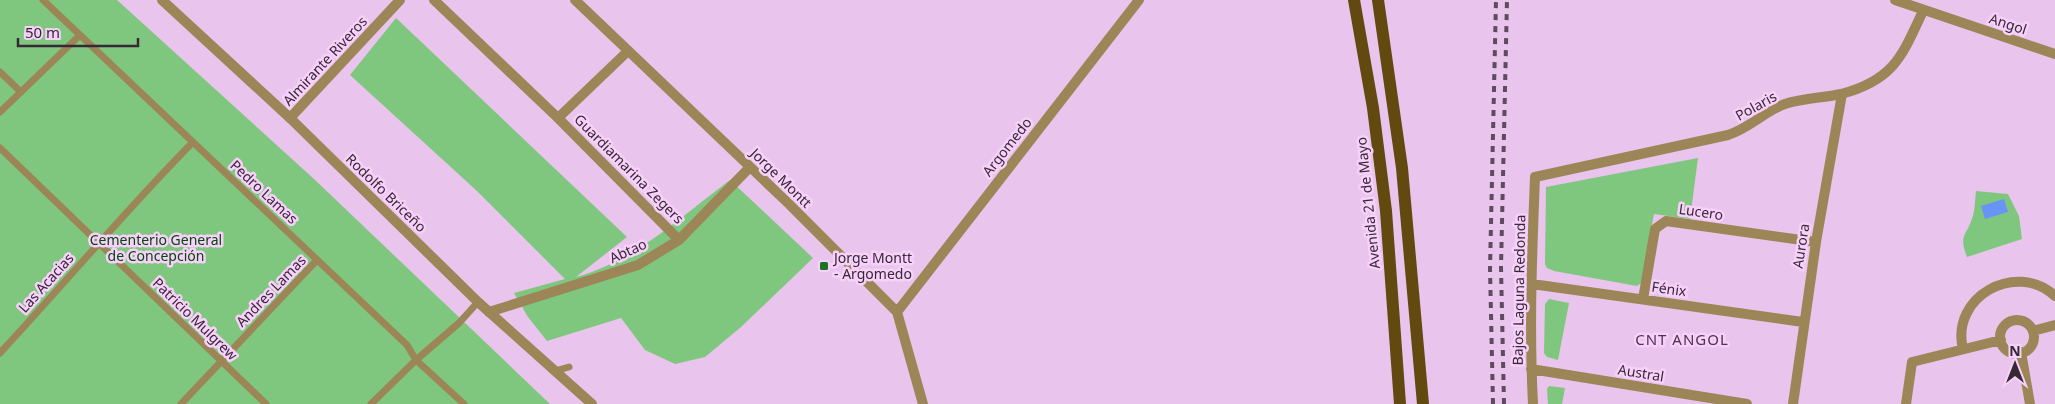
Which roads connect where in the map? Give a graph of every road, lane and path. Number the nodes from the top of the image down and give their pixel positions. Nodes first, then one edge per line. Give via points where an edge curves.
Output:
1 (43, 0) edge
2 (162, 0) edge
3 (400, 0) edge
4 (434, 0) edge
5 (575, 0) edge
6 (1139, 0) edge
7 (1354, 0) edge
8 (1378, 0) edge
9 (1895, 0) edge
10 (1922, 11) junction
11 (80, 35) junction
12 (628, 51) junction
13 (2055, 54) edge
14 (0, 72) edge
15 (21, 92) junction
16 (1842, 94) junction
17 (0, 112) edge
18 (290, 118) junction
19 (558, 118) junction
20 (193, 142) junction
21 (0, 148) edge
22 (750, 167) junction
23 (1535, 177) joint
24 (679, 240) junction
25 (1816, 242) junction
26 (98, 243) junction
27 (317, 260) junction
28 (1532, 284) junction
29 (2055, 296) edge
30 (1643, 299) junction
31 (478, 302) junction
32 (489, 312) junction
33 (897, 312) junction
34 (1803, 322) junction
35 (2055, 325) edge
36 (2033, 331) junction
37 (2001, 340) junction
38 (1963, 350) junction
39 (2021, 352) junction
40 (0, 353) edge
41 (416, 360) junction
42 (221, 361) junction
43 (569, 367) dead end
44 (1531, 369) junction
45 (555, 371) junction
46 (181, 404) edge
47 (266, 404) edge
48 (371, 404) edge
49 (464, 404) edge
50 (592, 404) edge
51 (923, 404) edge
52 (1400, 404) edge
53 (1423, 404) edge
54 (1533, 404) edge
55 (1747, 404) edge
56 (1793, 404) edge
57 (1906, 404) edge
58 (2030, 404) edge

1 - 11 lane, Pedro Lamas
2 - 18 street, Rodolfo Briceño
3 - 18 street, Almirante Riveros
4 - 19 street, Guardiamarina Zegers
5 - 12 street, Jorge Montt
6 - 33 street, Argomedo
7 - 52 main road, Avenida 21 de Mayo via 1373,108 1386,211
8 - 53 main road via 1401,159
9 - 10 street, Angol
10 - 13 street, Angol
10 - 16 street, Polaris via 1902,55 1888,72
11 - 15 lane
11 - 20 lane, Pedro Lamas
12 - 19 street, Guardiamarina Zegers
12 - 22 street, Jorge Montt
14 - 15 lane
15 - 17 lane
16 - 23 street, Polaris via 1784,105 1728,135
16 - 25 street, Aurora
18 - 31 street, Rodolfo Briceño
19 - 24 street, Guardiamarina Zegers
20 - 26 lane, Las Acacias
20 - 27 lane, Pedro Lamas
21 - 26 lane, Patricio Mulgrew
22 - 24 street, Abtao
22 - 33 street, Jorge Montt
23 - 28 street, Bajos Laguna Redonda
24 - 32 street, Abtao via 638,265
25 - 30 street, Lucero via 1666,221 1655,229
25 - 34 street, Aurora
26 - 40 lane, Las Acacias
26 - 42 lane, Patricio Mulgrew
27 - 41 lane, Pedro Lamas via 407,345
27 - 42 lane, Andres Lamas
28 - 30 street, Fénix
28 - 44 street, Bajos Laguna Redonda
29 - 38 street via 2030,282 2005,282 1988,289 1967,312 1962,333
30 - 34 street, Fénix
31 - 32 street, Rodolfo Briceño
31 - 41 lane
32 - 45 street, Rodolfo Briceño
33 - 51 street, Jorge Montt
34 - 56 street, Aurora
35 - 36 street
36 - 37 street via 2023,321 2011,321 2002,329
36 - 39 street via 2029,349
37 - 38 street
37 - 39 street via 2011,352
38 - 57 street via 1912,362
39 - 58 street
41 - 48 lane
41 - 49 lane, Pedro Lamas
42 - 46 lane, Andres Lamas
42 - 47 lane, Patricio Mulgrew
43 - 45 lane
44 - 54 street, Bajos Laguna Redonda
44 - 55 street, Austral
45 - 50 street, Rodolfo Briceño

